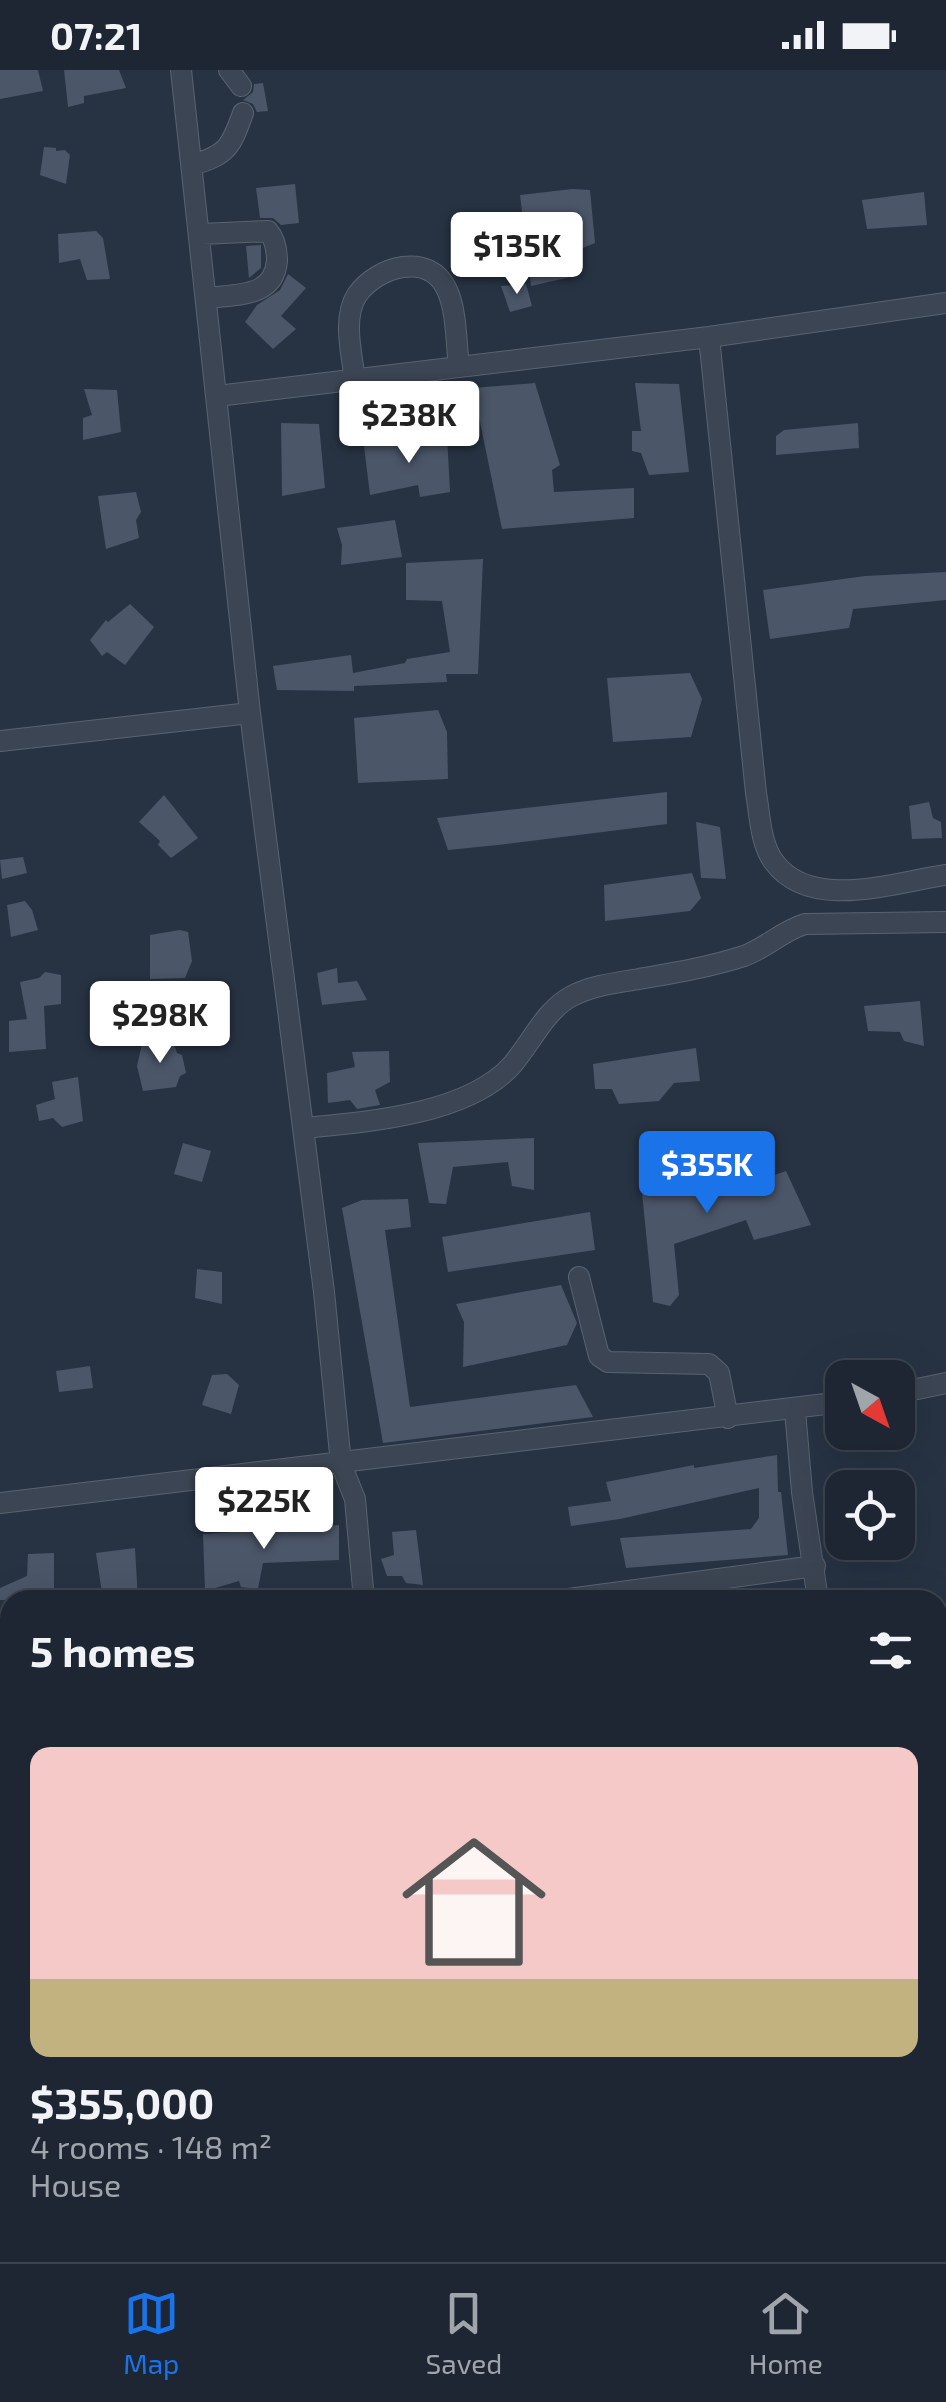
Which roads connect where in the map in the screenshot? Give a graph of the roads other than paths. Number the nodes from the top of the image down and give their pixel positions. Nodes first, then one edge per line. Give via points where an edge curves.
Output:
1 (181, 70) edge
2 (243, 114) dead end
3 (192, 165) junction
4 (201, 234) junction
5 (208, 298) junction
6 (946, 302) edge
7 (709, 337) junction
8 (458, 367) junction
9 (354, 380) junction
10 (218, 396) junction
11 (250, 712) junction
12 (0, 742) edge
13 (946, 874) edge
14 (946, 922) edge
15 (303, 1128) junction
16 (579, 1277) dead end
17 (946, 1383) edge
18 (915, 1389) edge
19 (825, 1405) edge
20 (795, 1410) junction
21 (728, 1418) junction
22 (341, 1464) junction
23 (0, 1502) edge
24 (815, 1566) junction
25 (363, 1590) edge
26 (682, 1590) edge
27 (817, 1590) edge

1 - 3 street
2 - 3 street via 217,158
3 - 4 street
4 - 5 street
4 - 5 street via 268,231 277,259 270,282 259,291
5 - 10 street
6 - 7 street
7 - 8 street
7 - 13 street via 756,793 772,860 806,886 847,890
8 - 9 street
8 - 9 street via 449,292 439,276 415,264 384,272 356,296 349,330
9 - 10 street
10 - 11 street
11 - 12 street
11 - 15 street
14 - 15 street via 805,924 748,954 586,988 566,998 510,1068 482,1087 396,1119
15 - 22 street
16 - 21 street via 599,1356 608,1362 708,1364 720,1373
17 - 18 street
19 - 20 street
20 - 21 street
20 - 24 street
21 - 22 street
22 - 23 street
22 - 25 street via 355,1499
24 - 26 street
24 - 27 street

